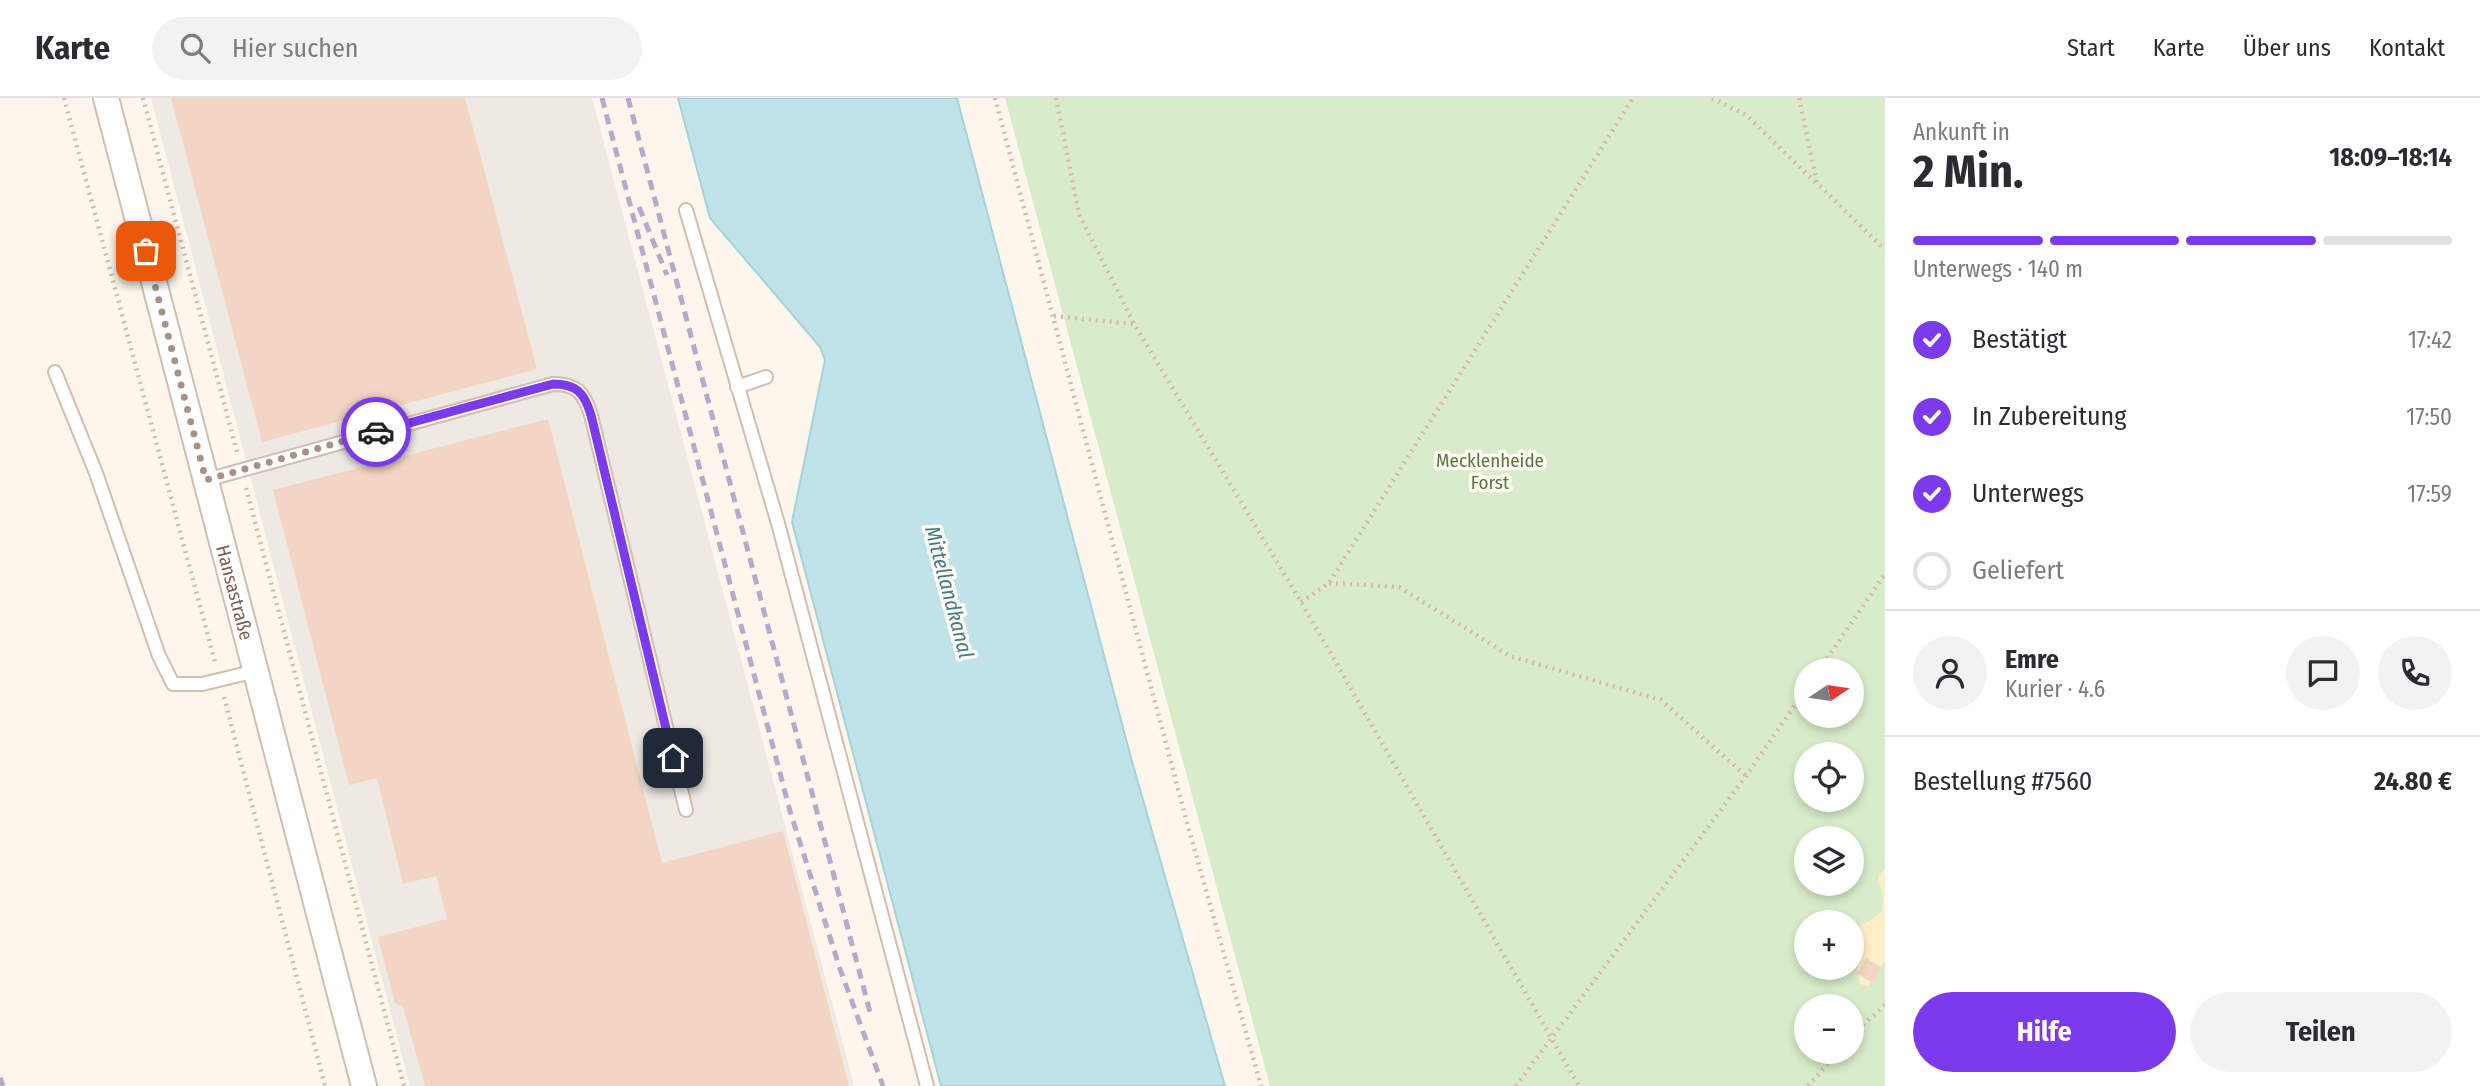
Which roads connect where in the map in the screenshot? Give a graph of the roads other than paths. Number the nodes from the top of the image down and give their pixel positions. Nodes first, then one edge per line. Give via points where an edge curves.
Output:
1 (106, 98) edge
2 (685, 210) dead end
3 (55, 372) dead end
4 (766, 377) dead end
5 (737, 387) junction
6 (206, 480) junction
7 (256, 671) junction
8 (686, 810) dead end
9 (364, 1086) edge
10 (927, 1086) edge

1 - 6 street, Hansastraße
2 - 5 lane
3 - 7 lane via 173,684 202,684
4 - 5 lane
5 - 10 lane via 779,527
6 - 7 street, Hansastraße
6 - 8 lane via 553,384 578,389 591,415
7 - 9 street, Hansastraße

